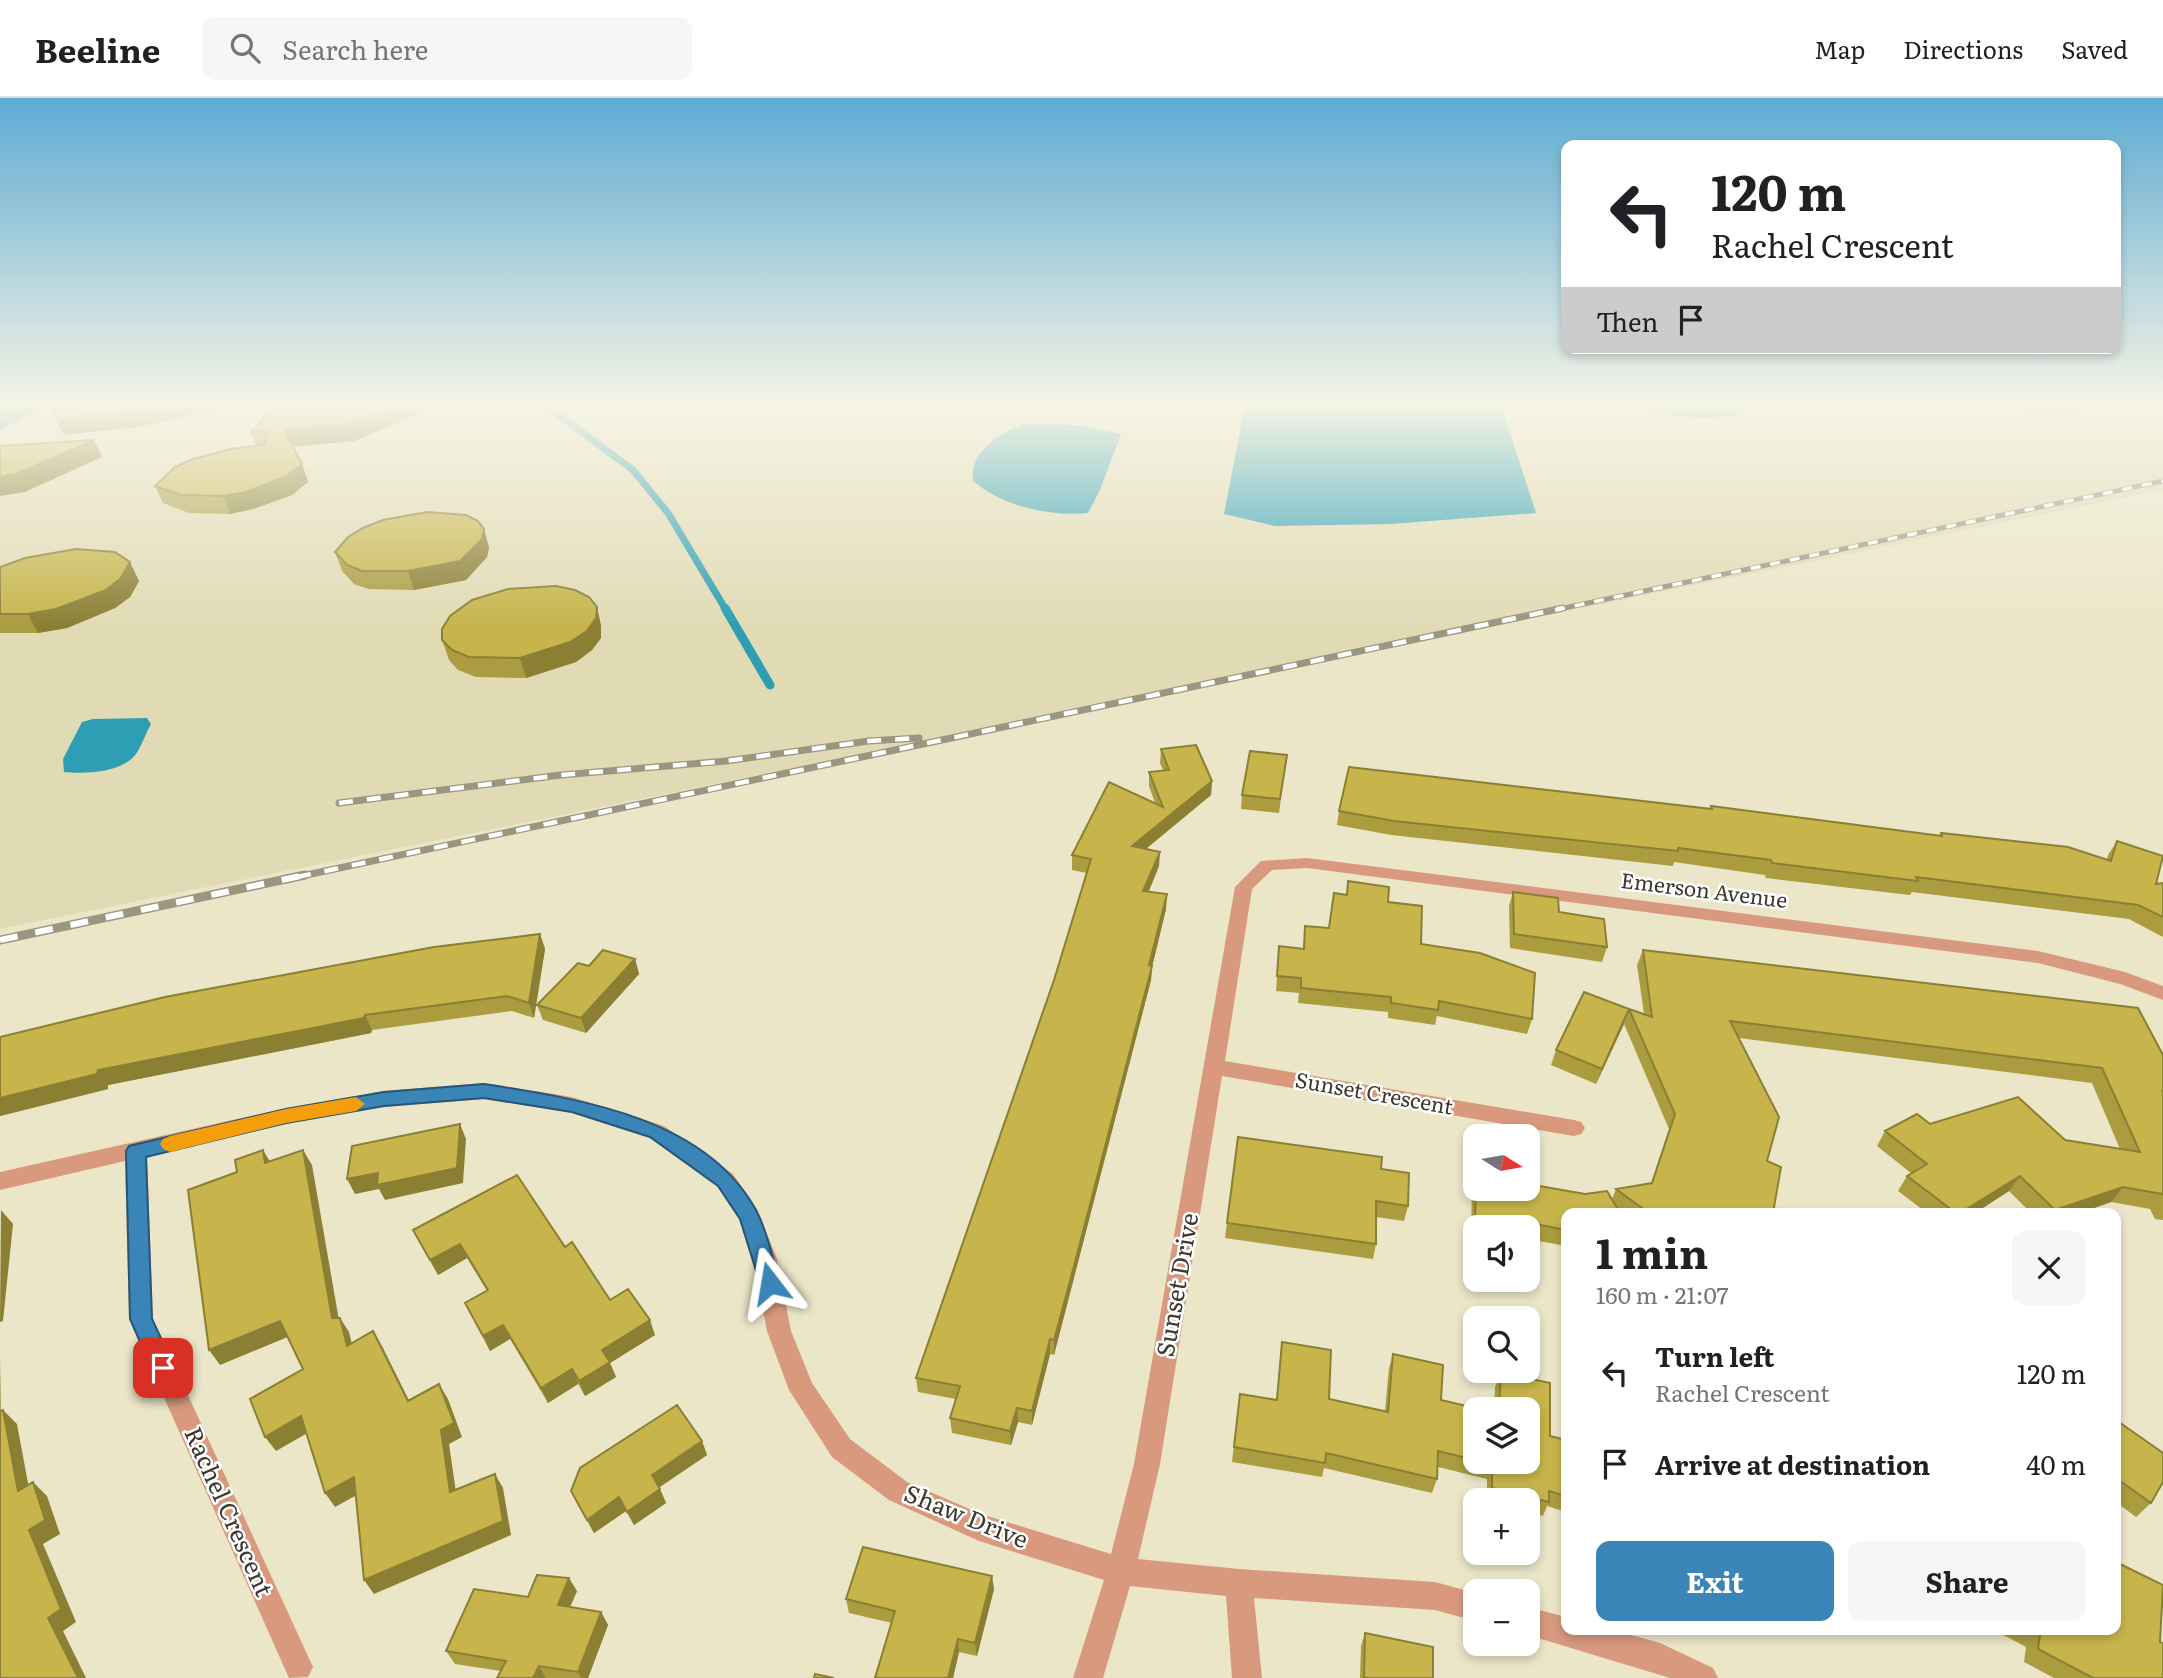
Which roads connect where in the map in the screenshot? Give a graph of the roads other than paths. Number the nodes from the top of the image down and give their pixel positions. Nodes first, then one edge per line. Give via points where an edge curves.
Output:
1 (1244, 887) joint
2 (2163, 993) edge
3 (1215, 1067) junction
4 (1574, 1128) dead end
5 (136, 1151) junction
6 (0, 1181) edge
7 (1121, 1571) junction
8 (1239, 1583) junction
9 (1463, 1603) edge
10 (1540, 1624) edge
11 (1561, 1630) edge
12 (1579, 1635) edge
13 (298, 1667) dead end
14 (1088, 1678) edge
15 (1247, 1678) edge
16 (1703, 1678) edge

1 - 2 street, Emerson Avenue via 1266,865 1307,863 2038,957
1 - 3 street, Sunset Drive
3 - 4 street, Sunset Crescent
3 - 7 street, Sunset Drive via 1147,1464
5 - 6 street, Shaw Drive
5 - 7 street, Shaw Drive via 372,1101 484,1091 572,1105 657,1132 725,1181 749,1216 765,1259 779,1331 802,1390 841,1448 898,1491 921,1502 979,1527
5 - 13 street, Rachel Crescent via 141,1319
7 - 8 street, Shaw Drive
7 - 14 street, Sunset Drive
8 - 9 street, Shaw Drive via 1435,1595
8 - 15 street
10 - 11 street
12 - 16 street via 1660,1657

